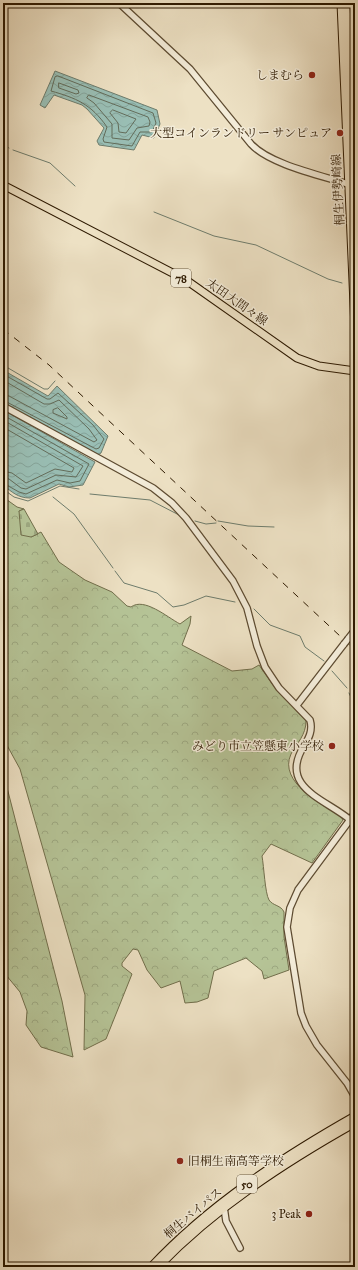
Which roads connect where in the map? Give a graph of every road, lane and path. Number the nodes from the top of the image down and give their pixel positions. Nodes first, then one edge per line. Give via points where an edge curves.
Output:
1 (119, 3) edge
2 (341, 3) edge
3 (346, 3) edge
4 (3, 185) edge
5 (351, 185) edge
6 (355, 201) edge
7 (355, 328) edge
8 (355, 371) edge
9 (3, 406) edge
10 (355, 630) edge
11 (297, 705) junction
12 (355, 813) edge
13 (349, 819) junction
14 (355, 1097) edge
15 (355, 1116) edge
16 (355, 1123) edge
17 (224, 1204) junction
18 (240, 1248) dead end
19 (151, 1267) edge
20 (158, 1267) edge

1 - 5 street via 190,69 260,152 273,160
2 - 5 main road, 桐生伊勢崎線
3 - 5 main road, 桐生伊勢崎線
4 - 8 main road, 太田大間々線 / 78 via 186,280 297,358 319,366
5 - 6 main road, 桐生伊勢崎線
5 - 7 main road, 桐生伊勢崎線
9 - 11 street via 146,485 178,508 233,581 247,608 265,667 279,688
10 - 11 street, bridge
11 - 13 street via 308,716 311,727 309,737 296,761 297,775 311,793
12 - 13 street
13 - 14 street via 298,890 290,908 287,926 304,1022 317,1045
15 - 17 main road, 桐生バイパス / 50 via 274,1166
16 - 17 main road, 桐生バイパス / 50
17 - 18 street via 226,1221
17 - 19 main road, 桐生バイパス / 50 via 190,1228
17 - 20 main road, 桐生バイパス / 50

